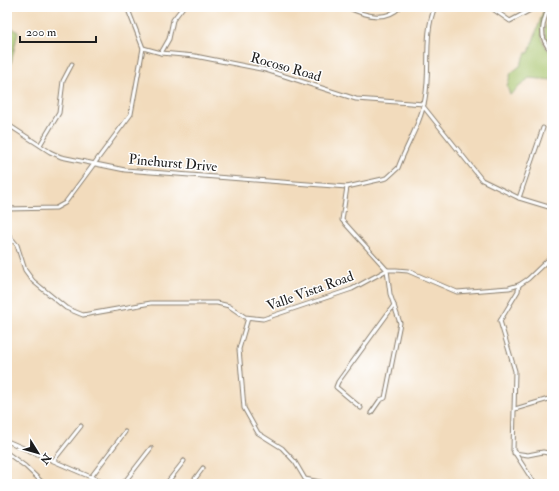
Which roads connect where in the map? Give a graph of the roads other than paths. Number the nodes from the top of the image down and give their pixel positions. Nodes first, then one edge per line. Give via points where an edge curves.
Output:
1 (127, 7) edge
2 (183, 7) edge
3 (347, 7) edge
4 (400, 7) edge
5 (435, 7) edge
6 (490, 7) edge
7 (536, 7) edge
8 (549, 7) edge
9 (143, 48) junction
10 (552, 51) edge
11 (162, 53) junction
12 (72, 64) dead end
13 (423, 105) junction
14 (7, 124) edge
15 (543, 128) dead end
16 (40, 145) junction
17 (95, 164) junction
18 (347, 187) junction
19 (519, 198) junction
20 (552, 208) edge
21 (7, 209) edge
22 (7, 233) edge
23 (552, 256) edge
24 (387, 270) junction
25 (519, 285) junction
26 (394, 305) junction
27 (248, 318) junction
28 (552, 398) edge
29 (361, 408) dead end
30 (515, 409) junction
31 (371, 413) dead end
32 (81, 426) dead end
33 (125, 432) dead end
34 (7, 441) edge
35 (150, 448) dead end
36 (7, 453) edge
37 (514, 453) junction
38 (552, 454) edge
39 (54, 460) junction
40 (184, 461) dead end
41 (203, 468) dead end
42 (91, 477) junction
43 (44, 484) edge
44 (107, 484) edge
45 (123, 484) edge
46 (166, 484) edge
47 (191, 484) edge
48 (330, 484) edge
49 (535, 484) edge

1 - 9 street
2 - 11 street via 173,20 170,39
3 - 4 street via 364,16 396,11
5 - 13 street via 431,19
6 - 7 street via 510,21
8 - 10 street via 542,34
9 - 11 street, Rocoso Road
9 - 17 street via 131,114
11 - 13 street, Rocoso Road via 195,56 266,70 356,99
12 - 16 street via 63,81 59,113
13 - 18 street, Pinehurst Drive via 394,173 385,178
13 - 19 street via 482,180
14 - 16 street, Pinehurst Drive
15 - 19 street
16 - 17 street, Pinehurst Drive via 61,157
17 - 18 street, Pinehurst Drive via 152,173
17 - 21 street via 61,206
18 - 24 street via 342,220
19 - 20 street
22 - 27 street via 17,245 25,270 33,281 56,301 77,314 103,313 151,302 217,303 229,306
23 - 25 street
24 - 25 street via 408,271 448,289 464,293
24 - 26 street
24 - 27 street, Valle Vista Road via 352,289 319,301 263,319
25 - 30 street via 500,321 515,371
26 - 29 street via 336,387
26 - 31 street via 400,323 392,368 385,398 380,400
27 - 48 street via 239,349 244,408 258,433 282,448 295,462 305,479
28 - 30 street
30 - 37 street via 512,441
32 - 39 street
33 - 42 street
34 - 39 street
35 - 45 street
36 - 43 street
37 - 38 street
37 - 49 street
39 - 42 street
40 - 46 street
41 - 47 street
42 - 44 street

